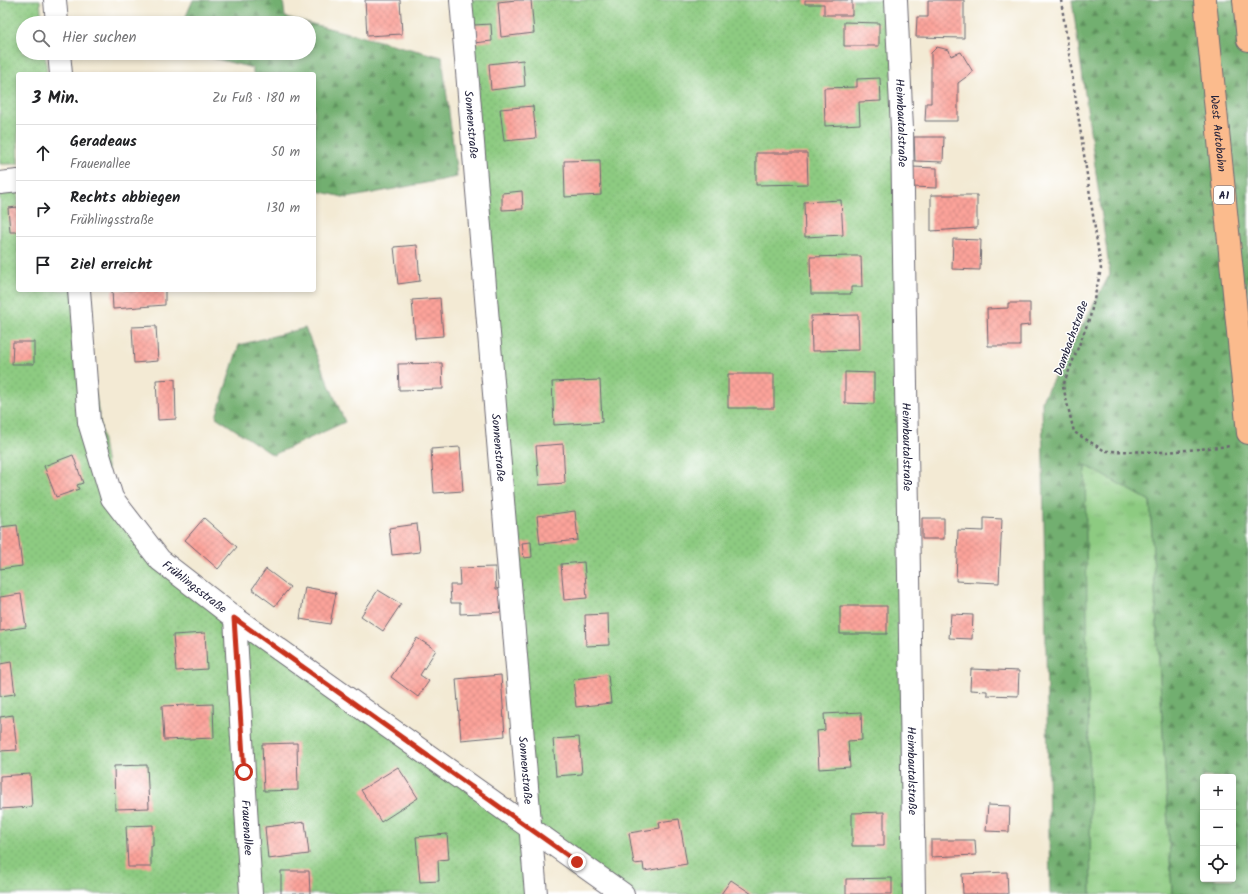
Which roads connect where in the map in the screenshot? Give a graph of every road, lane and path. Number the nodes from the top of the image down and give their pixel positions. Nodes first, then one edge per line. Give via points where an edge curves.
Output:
1 (55, 0) edge
2 (461, 0) edge
3 (896, 0) edge
4 (1061, 0) edge
5 (1205, 0) edge
6 (1244, 0) edge
7 (56, 16) edge
8 (1248, 40) edge
9 (60, 60) edge
10 (61, 72) edge
11 (16, 181) edge
12 (0, 182) edge
13 (79, 292) edge
14 (1241, 439) edge
15 (234, 618) junction
16 (531, 829) junction
17 (251, 894) edge
18 (536, 894) edge
19 (623, 894) edge
20 (914, 894) edge

1 - 7 street
2 - 16 street, Sonnenstraße
3 - 20 street, Heimbautalstraße via 902,129
4 - 14 path, Dambachstraße via 1101,269 1090,317 1063,386 1074,432 1105,451 1166,452
5 - 14 highway, West Autobahn / A1 via 1243,390
6 - 8 highway
9 - 10 street
11 - 12 street
13 - 15 street, Frühlingsstraße via 89,422 112,498 160,560
15 - 16 street, Frühlingsstraße
15 - 17 street, Frauenallee
16 - 18 street, Sonnenstraße
16 - 19 street, Frühlingsstraße

